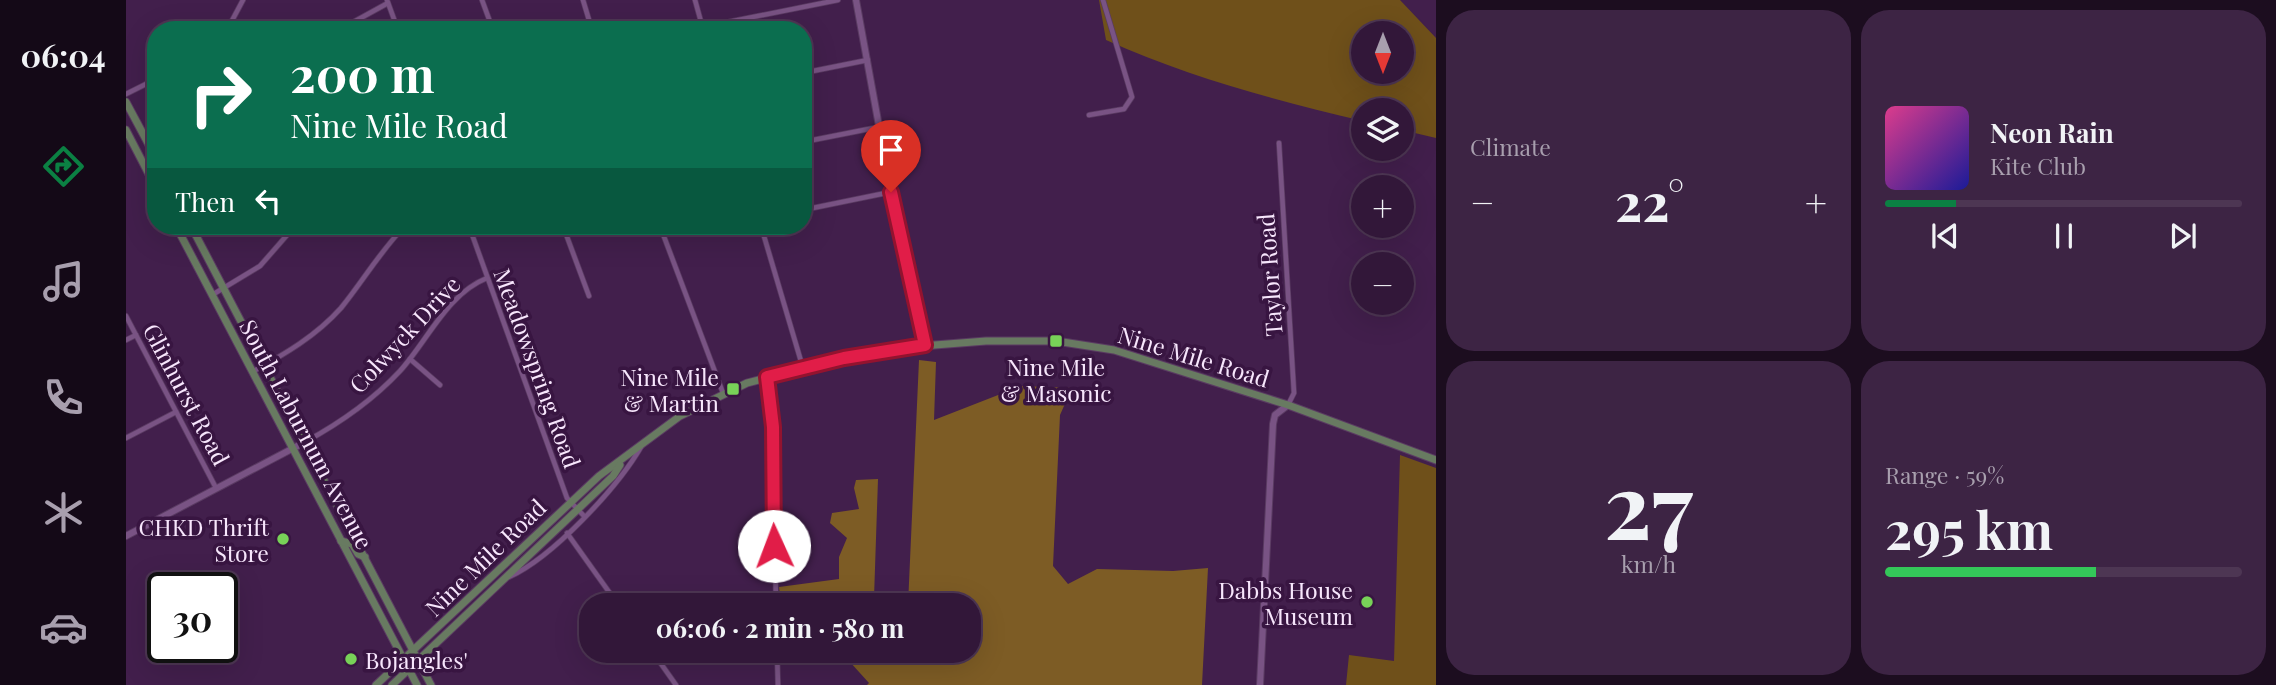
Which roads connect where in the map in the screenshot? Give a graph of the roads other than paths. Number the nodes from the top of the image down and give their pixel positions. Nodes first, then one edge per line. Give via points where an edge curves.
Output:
1 (243, 0) edge
2 (482, 0) edge
3 (583, 0) edge
4 (695, 0) edge
5 (838, 0) edge
6 (856, 0) edge
7 (1103, 0) edge
8 (387, 2) edge
9 (232, 21) edge
10 (352, 21) edge
11 (394, 21) edge
12 (490, 21) edge
13 (589, 21) edge
14 (701, 21) edge
15 (737, 21) edge
16 (869, 60) junction
17 (812, 72) edge
18 (147, 84) edge
19 (126, 94) edge
20 (126, 102) edge
21 (1089, 115) dead end
22 (878, 127) junction
23 (126, 131) edge
24 (812, 140) edge
25 (147, 141) edge
26 (1279, 143) dead end
27 (147, 171) edge
28 (891, 192) junction
29 (812, 207) edge
30 (181, 235) edge
31 (196, 235) edge
32 (287, 235) edge
33 (398, 235) edge
34 (472, 235) edge
35 (566, 235) edge
36 (663, 235) edge
37 (764, 235) edge
38 (487, 278) junction
39 (224, 289) junction
40 (212, 295) junction
41 (589, 296) dead end
42 (126, 316) edge
43 (136, 335) junction
44 (126, 340) edge
45 (925, 345) junction
46 (410, 359) junction
47 (265, 365) junction
48 (803, 368) junction
49 (252, 372) junction
50 (767, 377) junction
51 (440, 385) dead end
52 (723, 393) junction
53 (1288, 405) junction
54 (176, 412) junction
55 (126, 438) edge
56 (304, 442) junction
57 (642, 444) junction
58 (292, 448) junction
59 (1436, 460) edge
60 (623, 461) junction
61 (216, 488) junction
62 (570, 502) junction
63 (577, 509) junction
64 (584, 516) junction
65 (567, 533) junction
66 (126, 536) edge
67 (341, 541) junction
68 (366, 558) junction
69 (502, 580) junction
70 (610, 593) edge
71 (776, 593) edge
72 (413, 652) junction
73 (404, 660) junction
74 (418, 661) junction
75 (660, 663) edge
76 (777, 663) edge
77 (409, 670) junction
78 (376, 685) edge
79 (392, 685) edge
80 (417, 685) edge
81 (431, 685) edge
82 (676, 685) edge
83 (778, 685) edge
84 (1260, 685) edge

1 - 9 street
2 - 12 street
3 - 13 street
4 - 14 street
5 - 15 street
6 - 16 street
7 - 21 street via 1132,97 1124,109
8 - 10 street
8 - 11 street
16 - 17 street
16 - 22 street
18 - 19 street
20 - 25 main road
22 - 24 street
22 - 28 street
23 - 27 main road
26 - 53 street, Taylor Road via 1294,393
28 - 29 street
28 - 45 street
30 - 40 main road, South Laburnum Avenue
31 - 39 main road, South Laburnum Avenue
32 - 39 street via 260,266
33 - 47 street via 334,315 302,343
34 - 38 street, Meadowspring Road
35 - 41 street
36 - 52 street
37 - 48 street
38 - 46 street, Colwyck Drive via 460,294
38 - 62 street, Meadowspring Road
39 - 40 street
39 - 47 main road, South Laburnum Avenue
40 - 49 main road, South Laburnum Avenue
42 - 43 street, Glinhurst Road
43 - 44 street
43 - 54 street, Glinhurst Road
45 - 48 main road, Nine Mile Road
45 - 53 main road, Nine Mile Road via 1028,340 1114,350
46 - 51 street
46 - 56 street, Colwyck Drive via 365,404
47 - 49 street
47 - 56 main road, South Laburnum Avenue
48 - 50 main road, Nine Mile Road
49 - 58 main road, South Laburnum Avenue
50 - 52 main road, Nine Mile Road
50 - 71 street via 773,427
52 - 57 main road, Nine Mile Road
53 - 59 main road, Nine Mile Road
53 - 84 street via 1275,415 1273,424
54 - 55 street
54 - 61 street, Glinhurst Road
56 - 58 street, Colwyck Drive
56 - 68 main road, South Laburnum Avenue
57 - 60 main road, Nine Mile Road
57 - 64 street via 623,476
58 - 61 street, Colwyck Drive
58 - 67 main road, South Laburnum Avenue
60 - 62 main road, Nine Mile Road
60 - 63 main road, Nine Mile Road
61 - 66 street, Colwyck Drive
62 - 63 street, Meadowspring Road
62 - 72 main road, Nine Mile Road
63 - 64 street, Meadowspring Road
63 - 69 main road, Nine Mile Road
64 - 65 street
65 - 69 street via 530,566
65 - 70 street
67 - 68 main road via 352,544
67 - 73 main road, South Laburnum Avenue
68 - 72 main road, South Laburnum Avenue
69 - 74 main road, Nine Mile Road
72 - 73 main road, Nine Mile Road
72 - 74 main road, South Laburnum Avenue
73 - 77 main road, South Laburnum Avenue
73 - 78 main road, Nine Mile Road
74 - 77 main road, Nine Mile Road
74 - 81 main road, South Laburnum Avenue
75 - 82 street
76 - 83 street
77 - 79 main road, Nine Mile Road
77 - 80 main road, South Laburnum Avenue

